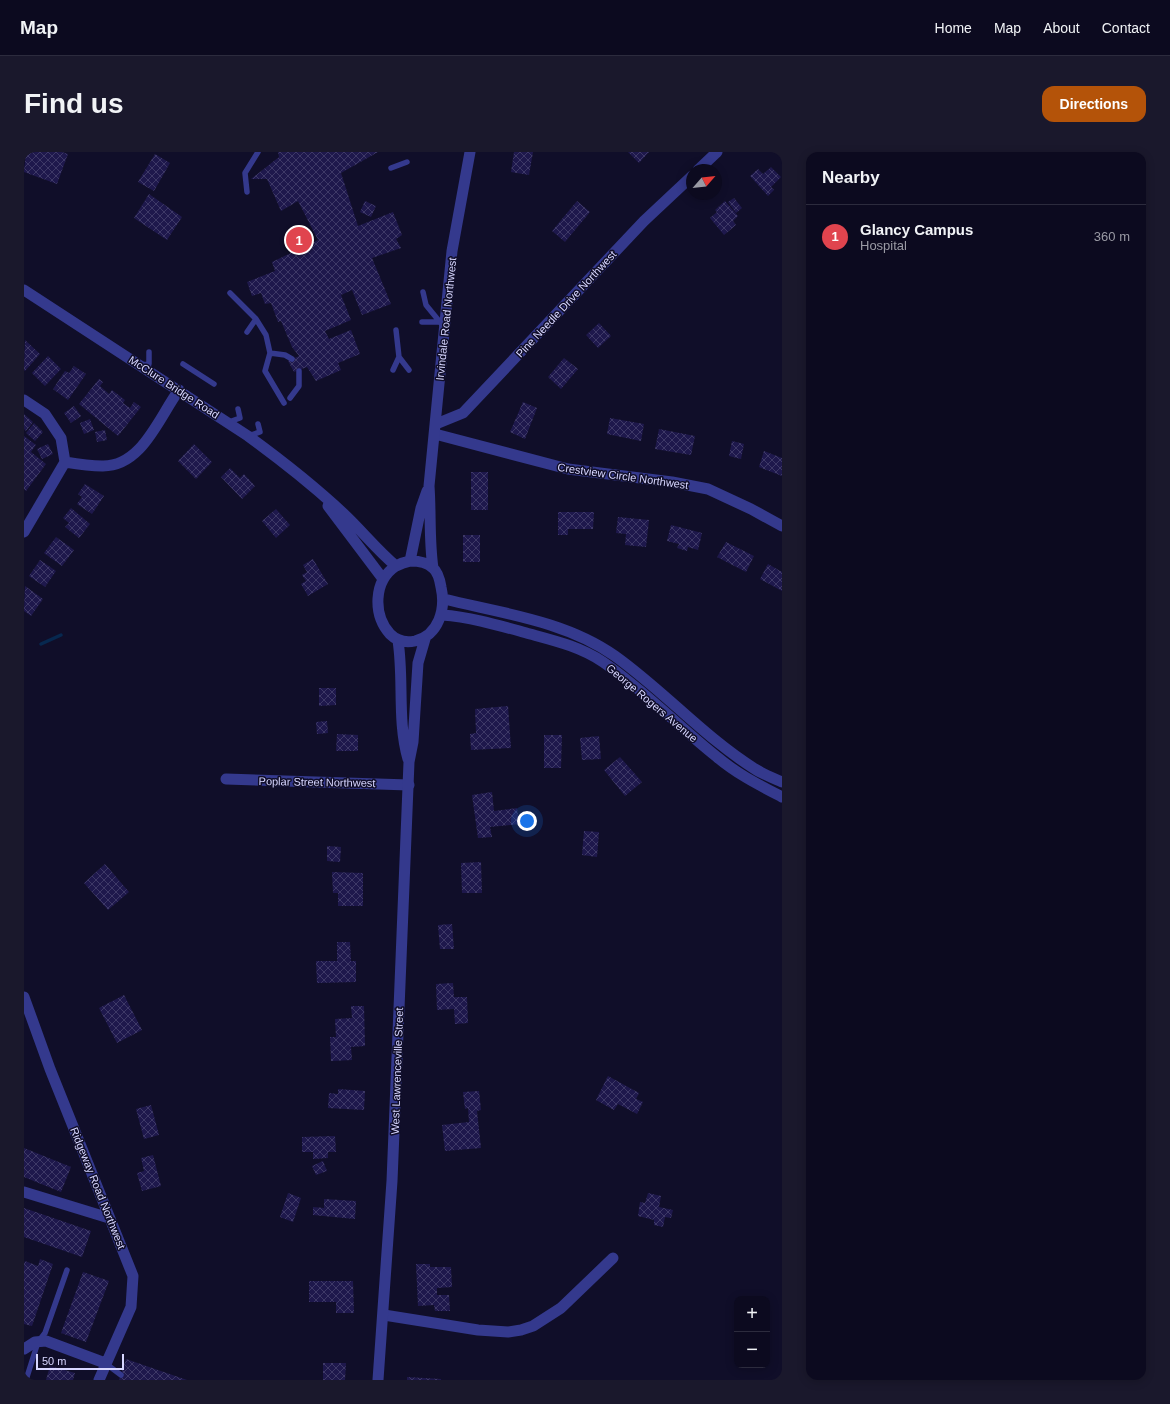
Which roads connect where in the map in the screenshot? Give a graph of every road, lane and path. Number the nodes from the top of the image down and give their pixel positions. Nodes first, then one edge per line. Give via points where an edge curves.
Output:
1 (258, 152) edge
2 (470, 152) edge
3 (718, 152) edge
4 (407, 162) dead end
5 (705, 164) edge
6 (391, 168) dead end
7 (686, 182) edge
8 (247, 192) dead end
9 (24, 290) edge
10 (423, 292) dead end
11 (230, 293) dead end
12 (256, 319) junction
13 (422, 322) dead end
14 (442, 325) junction
15 (396, 330) dead end
16 (247, 332) dead end
17 (149, 352) dead end
18 (270, 353) junction
19 (400, 357) junction
20 (292, 359) dead end
21 (183, 364) dead end
22 (141, 365) junction
23 (393, 370) dead end
24 (409, 370) dead end
25 (299, 371) dead end
26 (214, 384) dead end
27 (179, 390) junction
28 (290, 398) dead end
29 (24, 400) edge
30 (284, 403) dead end
31 (238, 409) dead end
32 (229, 422) junction
33 (258, 424) dead end
34 (435, 429) junction
35 (248, 436) junction
36 (65, 462) junction
37 (429, 486) junction
38 (318, 492) junction
39 (782, 526) edge
40 (24, 532) edge
41 (410, 561) junction
42 (396, 566) junction
43 (433, 568) junction
44 (383, 579) junction
45 (444, 599) junction
46 (442, 615) junction
47 (425, 639) junction
48 (398, 640) junction
49 (409, 762) junction
50 (226, 780) dead end
51 (782, 782) edge
52 (409, 785) junction
53 (782, 796) edge
54 (24, 998) edge
55 (24, 1192) edge
56 (109, 1218) junction
57 (613, 1258) dead end
58 (67, 1270) dead end
59 (384, 1314) junction
60 (38, 1342) junction
61 (24, 1349) edge
62 (105, 1363) junction
63 (121, 1375) dead end
64 (26, 1380) edge
65 (99, 1380) edge
66 (378, 1380) edge

1 - 8 lane via 245,173
2 - 14 street, Irvindale Road Northwest
3 - 5 street
4 - 6 lane
7 - 34 street, Pine Needle Drive Northwest via 644,221 463,413
9 - 22 street, McClure Bridge Road
10 - 14 lane via 426,305
11 - 12 lane
12 - 16 lane
12 - 18 lane via 266,335
13 - 14 lane
14 - 34 street, Irvindale Road Northwest
15 - 19 lane
17 - 22 lane via 149,364
18 - 20 lane via 286,355
18 - 30 lane via 265,371
19 - 23 lane
19 - 24 lane
21 - 26 lane
22 - 27 street, McClure Bridge Road
25 - 28 lane via 299,386
27 - 32 street, McClure Bridge Road
27 - 36 street via 146,442 127,460 104,467
29 - 36 street via 45,414 49,420 60,438
31 - 32 lane via 240,418
32 - 35 street, McClure Bridge Road
33 - 35 lane via 260,432
34 - 37 street, Irvindale Road Northwest
34 - 39 street, Crestview Circle Northwest via 568,469 708,489
35 - 38 street, McClure Bridge Road
36 - 40 street
37 - 41 street, Irvindale Road Northwest via 421,508
37 - 43 street, Irvindale Road Northwest
38 - 42 street, McClure Bridge Road
38 - 44 street, McClure Bridge Road
41 - 42 street
41 - 43 street via 420,561
42 - 44 street
43 - 45 street via 440,581
44 - 48 street via 378,596 379,613 383,625
45 - 46 street
45 - 51 street, George Rogers Avenue via 539,622 585,638 615,656 729,750 756,769
46 - 47 street via 435,629
46 - 53 street, George Rogers Avenue via 495,624 585,651 636,687 718,758 752,782
47 - 48 street via 410,642
47 - 49 street, West Lawrenceville Street via 418,663 413,742
48 - 49 street, West Lawrenceville Street via 404,742
49 - 52 street, West Lawrenceville Street
50 - 52 street, Poplar Street Northwest
52 - 59 street, West Lawrenceville Street
54 - 56 street, Ridgeway Road Northwest
55 - 56 street
56 - 62 street, Ridgeway Road Northwest via 133,1276 131,1307
57 - 59 street via 561,1308 533,1326 521,1330 478,1330
58 - 60 lane via 45,1333
59 - 66 street, West Lawrenceville Street
60 - 61 street
60 - 62 street via 46,1341
60 - 64 lane
62 - 63 lane
62 - 65 street, Ridgeway Road Northwest

